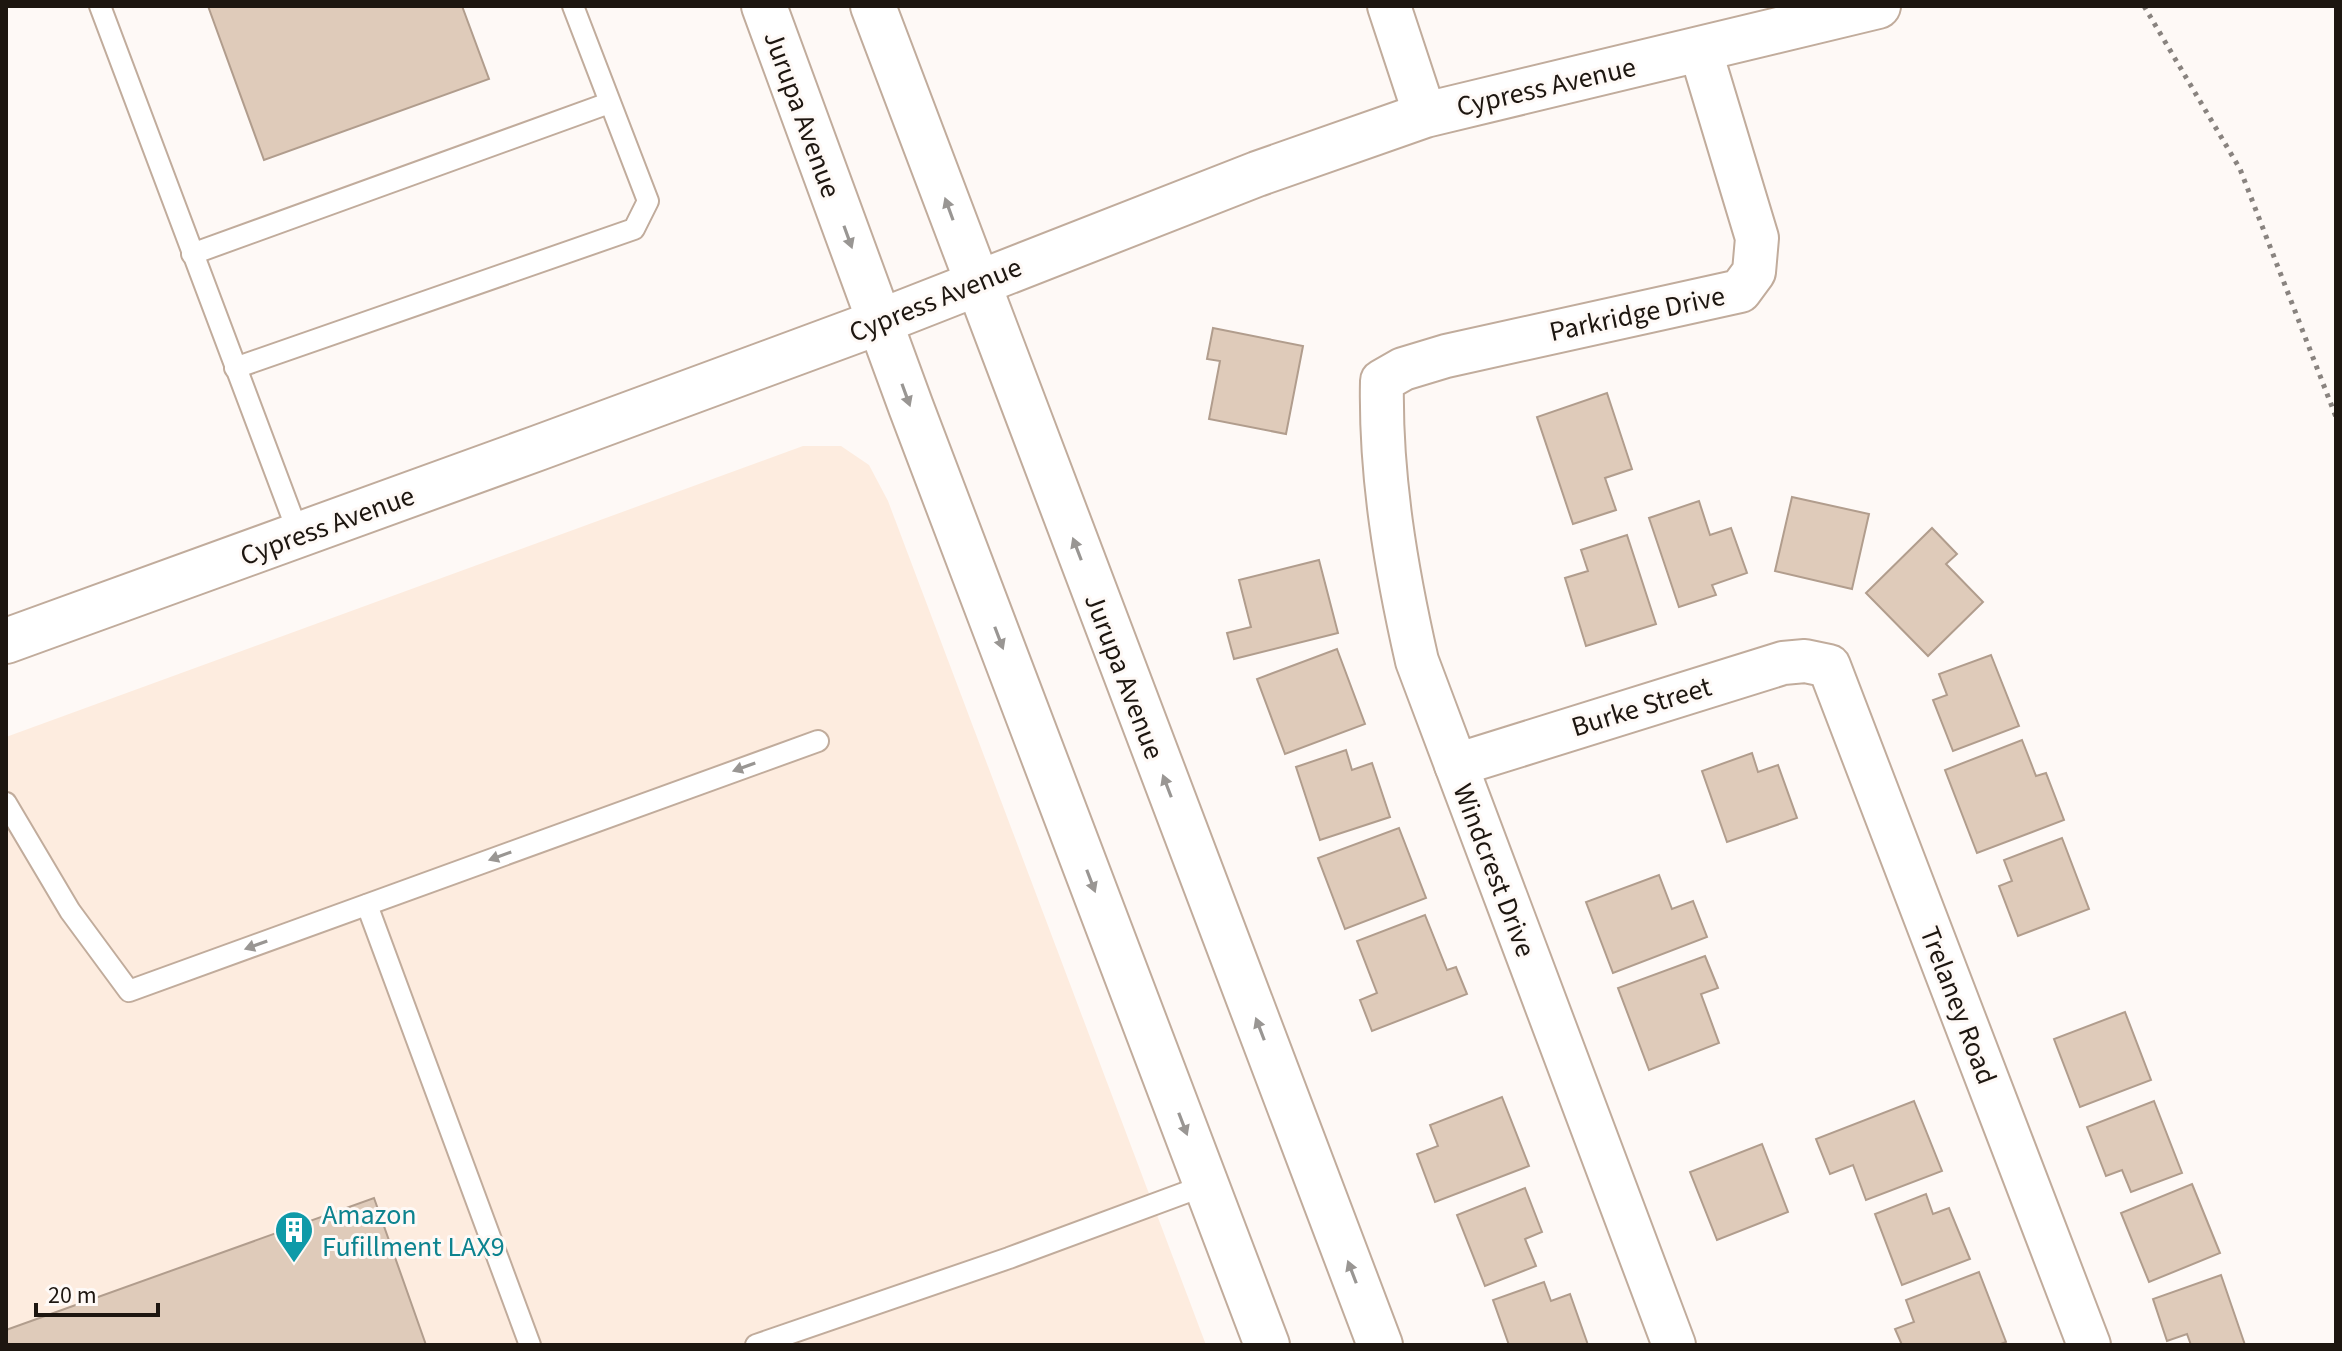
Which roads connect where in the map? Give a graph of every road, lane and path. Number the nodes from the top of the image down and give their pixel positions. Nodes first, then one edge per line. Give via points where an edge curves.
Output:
1 (100, 6) edge
2 (573, 6) edge
3 (764, 6) edge
4 (873, 6) edge
5 (1389, 6) edge
6 (1878, 6) edge
7 (2144, 6) edge
8 (1700, 49) junction
9 (609, 103) junction
10 (1425, 115) junction
11 (192, 254) junction
12 (975, 283) junction
13 (879, 322) junction
14 (235, 368) junction
15 (1382, 381) joint
16 (2336, 417) edge
17 (299, 535) junction
18 (6, 641) edge
19 (1829, 666) joint
20 (818, 741) dead end
21 (1456, 765) junction
22 (6, 803) edge
23 (367, 905) junction
24 (1206, 1185) junction
25 (530, 1345) edge
26 (756, 1345) edge
27 (1267, 1345) edge
28 (1380, 1345) edge
29 (1674, 1345) edge
30 (2089, 1345) edge

1 - 11 lane
2 - 9 lane
3 -> 13 main road, Jurupa Avenue
12 -> 4 main road, Jurupa Avenue
5 - 10 street
6 - 8 main road, Cypress Avenue
7 - 16 path via 2240,169
8 - 10 main road, Cypress Avenue
8 - 15 street, Parkridge Drive via 1757,238 1754,272 1740,291 1446,356
9 - 11 lane
9 - 14 lane via 648,201 634,229
10 - 12 main road, Cypress Avenue
11 - 14 lane
12 - 13 main road, Cypress Avenue
28 -> 12 main road, Jurupa Avenue
13 - 17 main road, Cypress Avenue
13 -> 24 main road, Jurupa Avenue
14 - 17 lane
15 - 21 street, Windcrest Drive via 1381,438 1404,604 1417,661
17 - 18 main road, Cypress Avenue
19 - 21 street, Burke Street via 1783,663
19 - 30 street, Trelaney Road
20 -> 23 lane
21 - 29 street, Windcrest Drive
23 -> 22 lane via 129,991 70,911
23 - 25 lane
24 - 26 lane
24 - 27 main road, Jurupa Avenue

